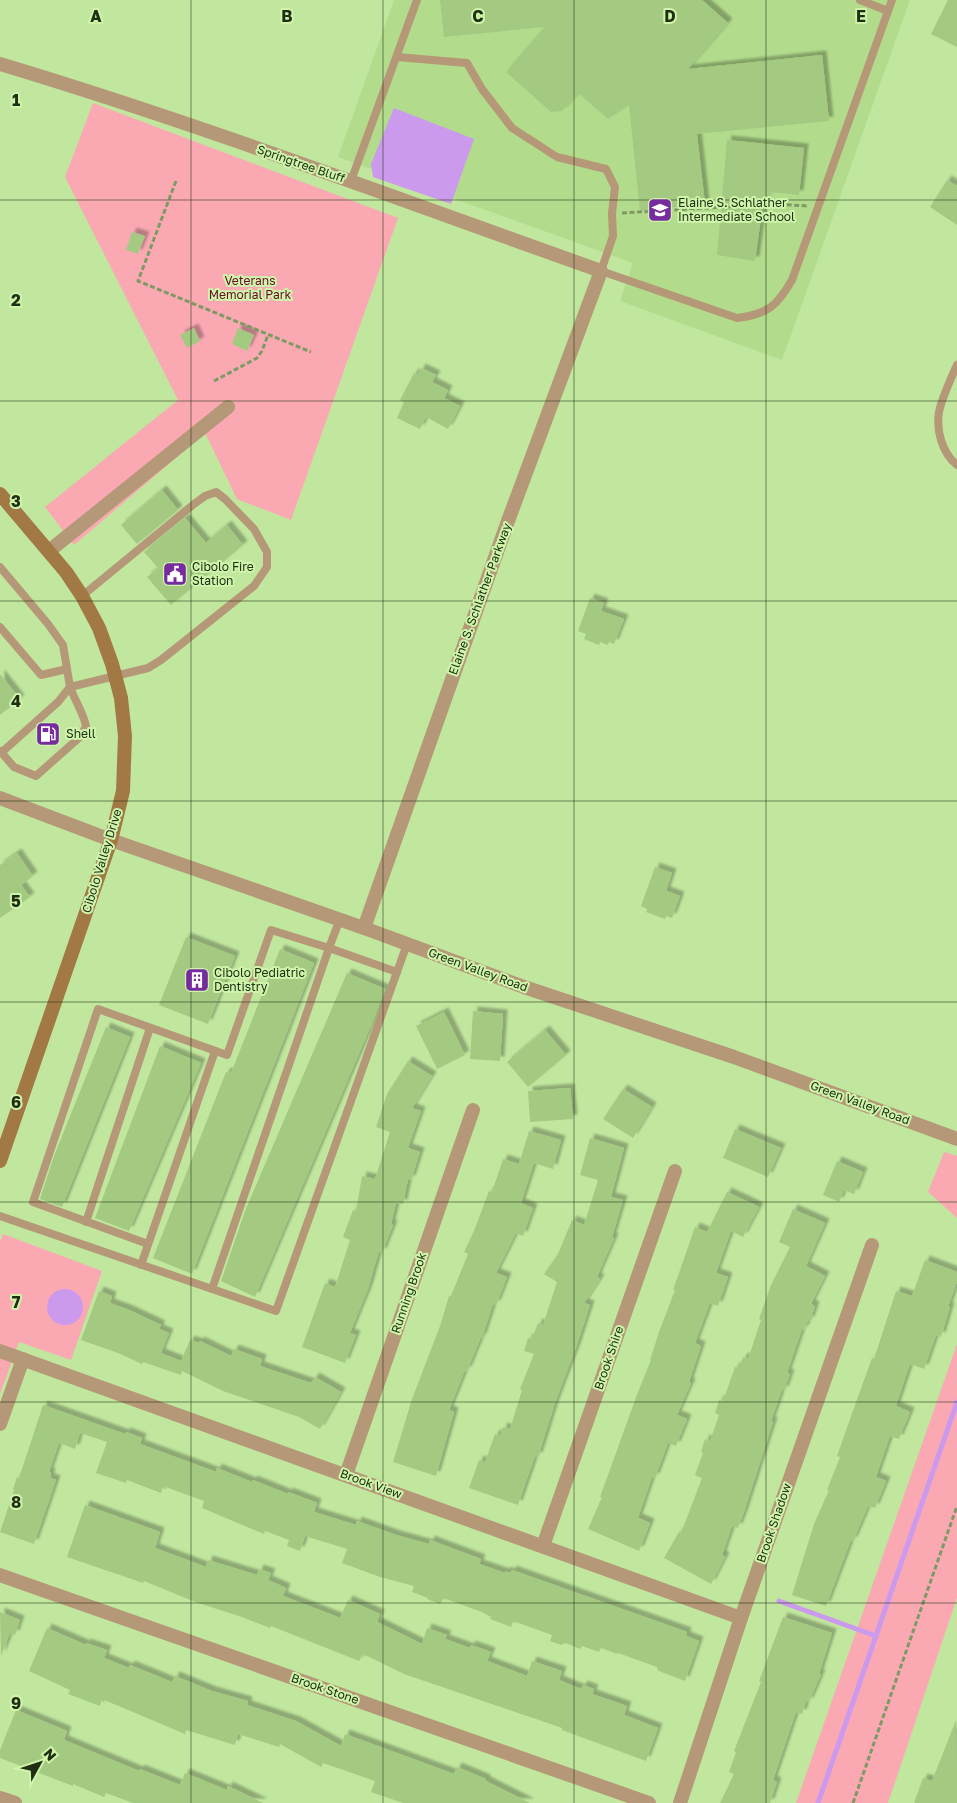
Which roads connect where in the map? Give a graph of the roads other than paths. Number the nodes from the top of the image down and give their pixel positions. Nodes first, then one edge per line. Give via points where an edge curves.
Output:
1 (417, 0) edge
2 (860, 0) edge
3 (892, 0) edge
4 (888, 11) junction
5 (397, 57) junction
6 (0, 64) edge
7 (351, 182) junction
8 (600, 272) junction
9 (957, 364) edge
10 (228, 407) dead end
11 (957, 465) edge
12 (0, 494) edge
13 (50, 550) junction
14 (0, 567) edge
15 (82, 596) junction
16 (0, 627) edge
17 (67, 669) junction
18 (115, 675) junction
19 (70, 688) junction
20 (1, 751) edge
21 (0, 798) edge
22 (111, 840) junction
23 (340, 919) junction
24 (364, 928) junction
25 (407, 944) junction
26 (329, 948) junction
27 (397, 972) junction
28 (150, 1028) junction
29 (215, 1051) junction
30 (473, 1110) dead end
31 (957, 1139) edge
32 (0, 1161) edge
33 (676, 1171) dead end
34 (0, 1216) edge
35 (86, 1222) junction
36 (148, 1244) junction
37 (872, 1245) dead end
38 (141, 1265) junction
39 (212, 1289) junction
40 (0, 1351) edge
41 (22, 1359) junction
42 (0, 1424) edge
43 (346, 1475) junction
44 (543, 1546) junction
45 (0, 1574) edge
46 (741, 1618) junction
47 (0, 1798) edge
48 (15, 1803) edge
49 (649, 1803) edge
50 (680, 1803) edge

1 - 5 lane
2 - 4 lane
3 - 4 lane
4 - 8 lane via 792,280 782,298 770,309 755,316 737,318
5 - 7 lane
5 - 8 lane via 467,63 512,128 557,157 606,169 614,187 613,236
6 - 7 street, Springtree Bluff via 85,89
7 - 8 street, Springtree Bluff
8 - 24 street, Elaine S. Schlather Parkway
9 - 11 lane via 939,412 940,438
10 - 13 street
12 - 13 main road, Cibolo Valley Drive
13 - 15 main road, Cibolo Valley Drive
14 - 17 lane via 63,645
15 - 18 main road, Cibolo Valley Drive via 99,628
15 - 18 lane via 194,504 216,492 254,529 268,552 267,567 254,586 161,660 148,668
16 - 17 lane via 41,675
17 - 19 lane
18 - 19 lane
18 - 22 main road, Cibolo Valley Drive via 121,698 124,736 123,791
19 - 20 lane
19 - 20 lane via 84,716 86,726 81,736 36,776 14,767
21 - 22 street, Green Valley Road
22 - 23 street, Green Valley Road
22 - 32 main road, Cibolo Valley Drive
23 - 24 street, Green Valley Road
23 - 26 lane
24 - 25 street, Green Valley Road
25 - 27 lane
25 - 31 street, Green Valley Road via 524,987 734,1056
26 - 27 lane
26 - 29 lane via 272,930 227,1055
26 - 39 lane
27 - 39 lane via 276,1311
28 - 29 lane
28 - 35 lane
28 - 35 lane via 98,1010 33,1202
29 - 36 lane
30 - 43 street, Running Brook
33 - 44 street, Brook Shire
34 - 38 lane
35 - 36 lane
36 - 38 lane
37 - 46 street, Brook Shadow
38 - 39 lane
40 - 41 street, Brook View
41 - 42 street
41 - 43 street, Brook View
43 - 44 street, Brook View
44 - 46 street, Brook View
45 - 49 street, Brook Stone
46 - 50 street, Brook Shadow
47 - 48 street

